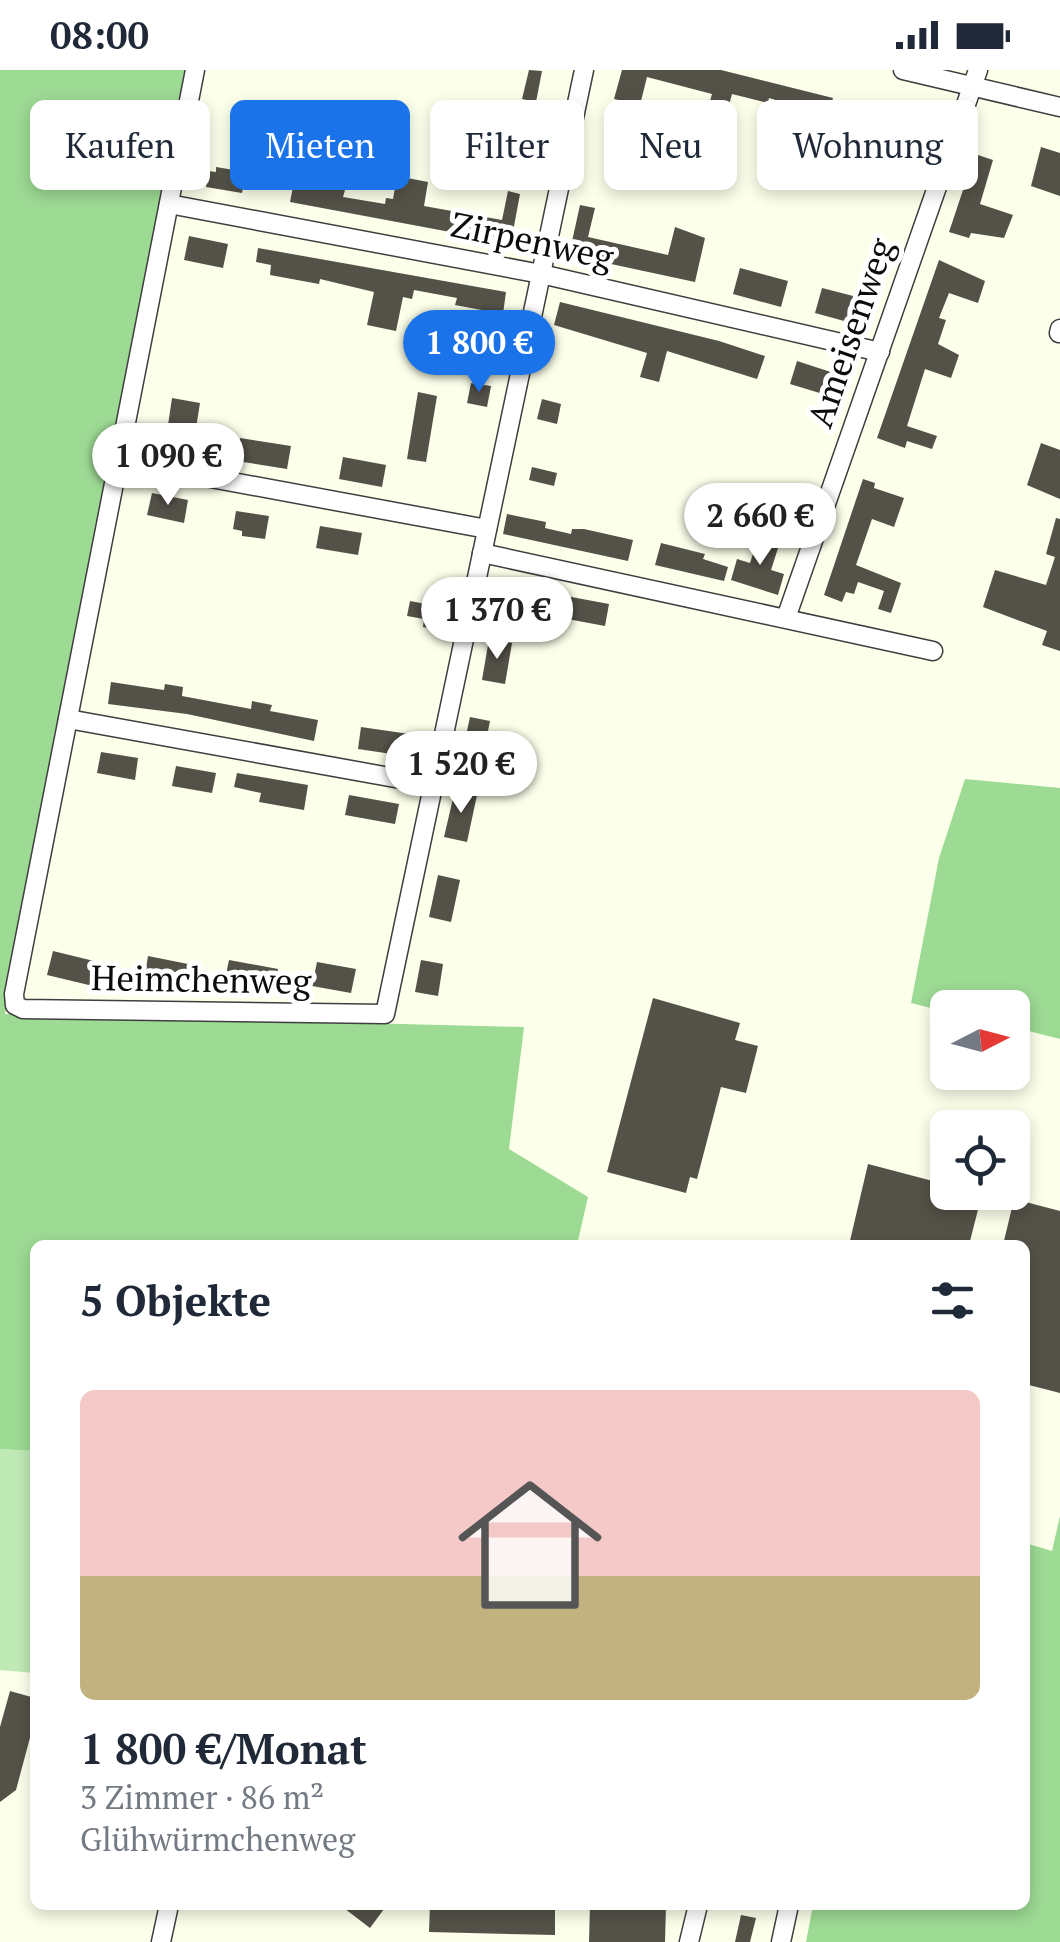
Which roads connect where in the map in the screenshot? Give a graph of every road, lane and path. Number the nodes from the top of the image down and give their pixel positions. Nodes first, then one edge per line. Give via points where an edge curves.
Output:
1 (195, 70) edge
2 (584, 70) edge
3 (903, 70) edge
4 (975, 78) edge
5 (1060, 107) edge
6 (169, 204) junction
7 (540, 274) junction
8 (880, 352) junction
9 (119, 462) junction
10 (486, 528) junction
11 (482, 553) junction
12 (786, 618) junction
13 (934, 651) dead end
14 (68, 719) junction
15 (434, 785) junction
16 (168, 1910) edge
17 (697, 1910) edge
18 (788, 1910) edge
19 (161, 1942) edge
20 (690, 1942) edge
21 (781, 1942) edge

1 - 6 street
2 - 7 street
3 - 4 street
4 - 5 street
4 - 8 street, Ameisenweg
6 - 7 street, Zirpenweg
6 - 9 street
7 - 8 street, Zirpenweg
7 - 10 street
8 - 12 street, Ameisenweg
9 - 10 street
9 - 14 street
10 - 11 street
11 - 12 street
11 - 15 street
12 - 13 street
14 - 15 street
14 - 15 street, Heimchenweg via 14,994 15,1005 42,1010 385,1014
16 - 19 street
17 - 20 street
18 - 21 street

